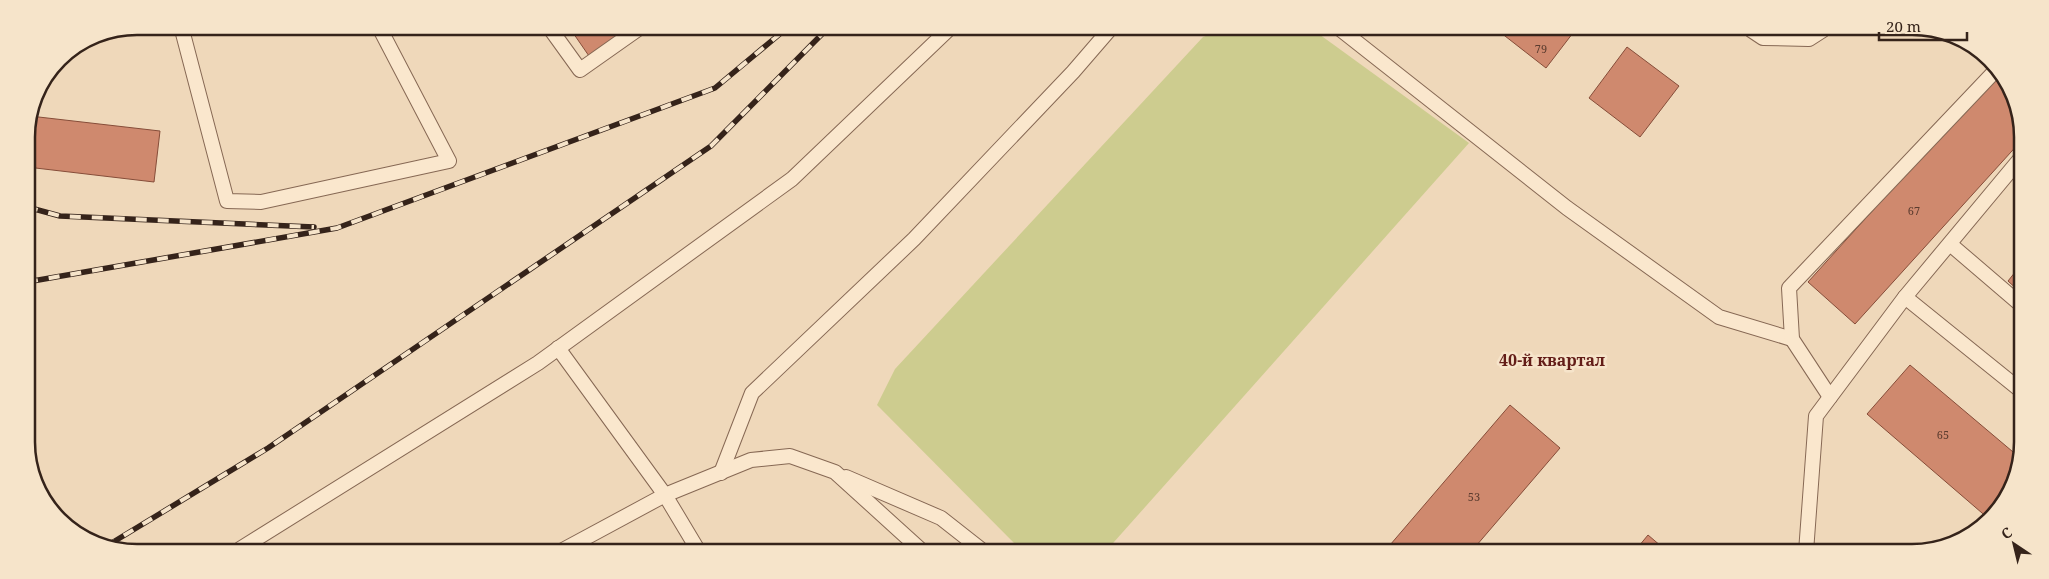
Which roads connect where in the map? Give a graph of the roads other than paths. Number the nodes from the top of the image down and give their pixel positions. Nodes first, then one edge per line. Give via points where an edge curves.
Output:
1 (182, 35) edge
2 (383, 35) edge
3 (554, 35) edge
4 (630, 35) edge
5 (943, 35) edge
6 (1105, 35) edge
7 (1348, 35) edge
8 (1758, 35) edge
9 (1814, 35) edge
10 (1992, 74) edge
11 (2014, 167) edge
12 (1950, 244) junction
13 (1906, 297) junction
14 (2014, 299) edge
15 (1792, 338) junction
16 (558, 348) junction
17 (2014, 385) edge
18 (1830, 397) junction
19 (835, 472) junction
20 (721, 473) junction
21 (665, 495) junction
22 (248, 544) edge
23 (574, 544) edge
24 (694, 544) edge
25 (914, 544) edge
26 (974, 544) edge
27 (1807, 544) edge

1 - 2 lane via 227,202 262,202 449,161
3 - 4 lane via 580,70
5 - 16 lane via 792,179
6 - 20 lane via 914,239 752,393
7 - 15 lane via 1567,208 1719,317
8 - 9 lane via 1763,38 1809,38
10 - 15 lane via 1789,288
11 - 12 lane
12 - 13 lane
12 - 14 lane
13 - 17 lane
13 - 18 lane
15 - 18 lane
16 - 21 lane
16 - 22 lane
18 - 27 lane via 1816,416
19 - 20 lane via 790,456 751,460
19 - 25 lane
19 - 26 lane via 941,518
20 - 21 lane
21 - 23 lane
21 - 24 lane

